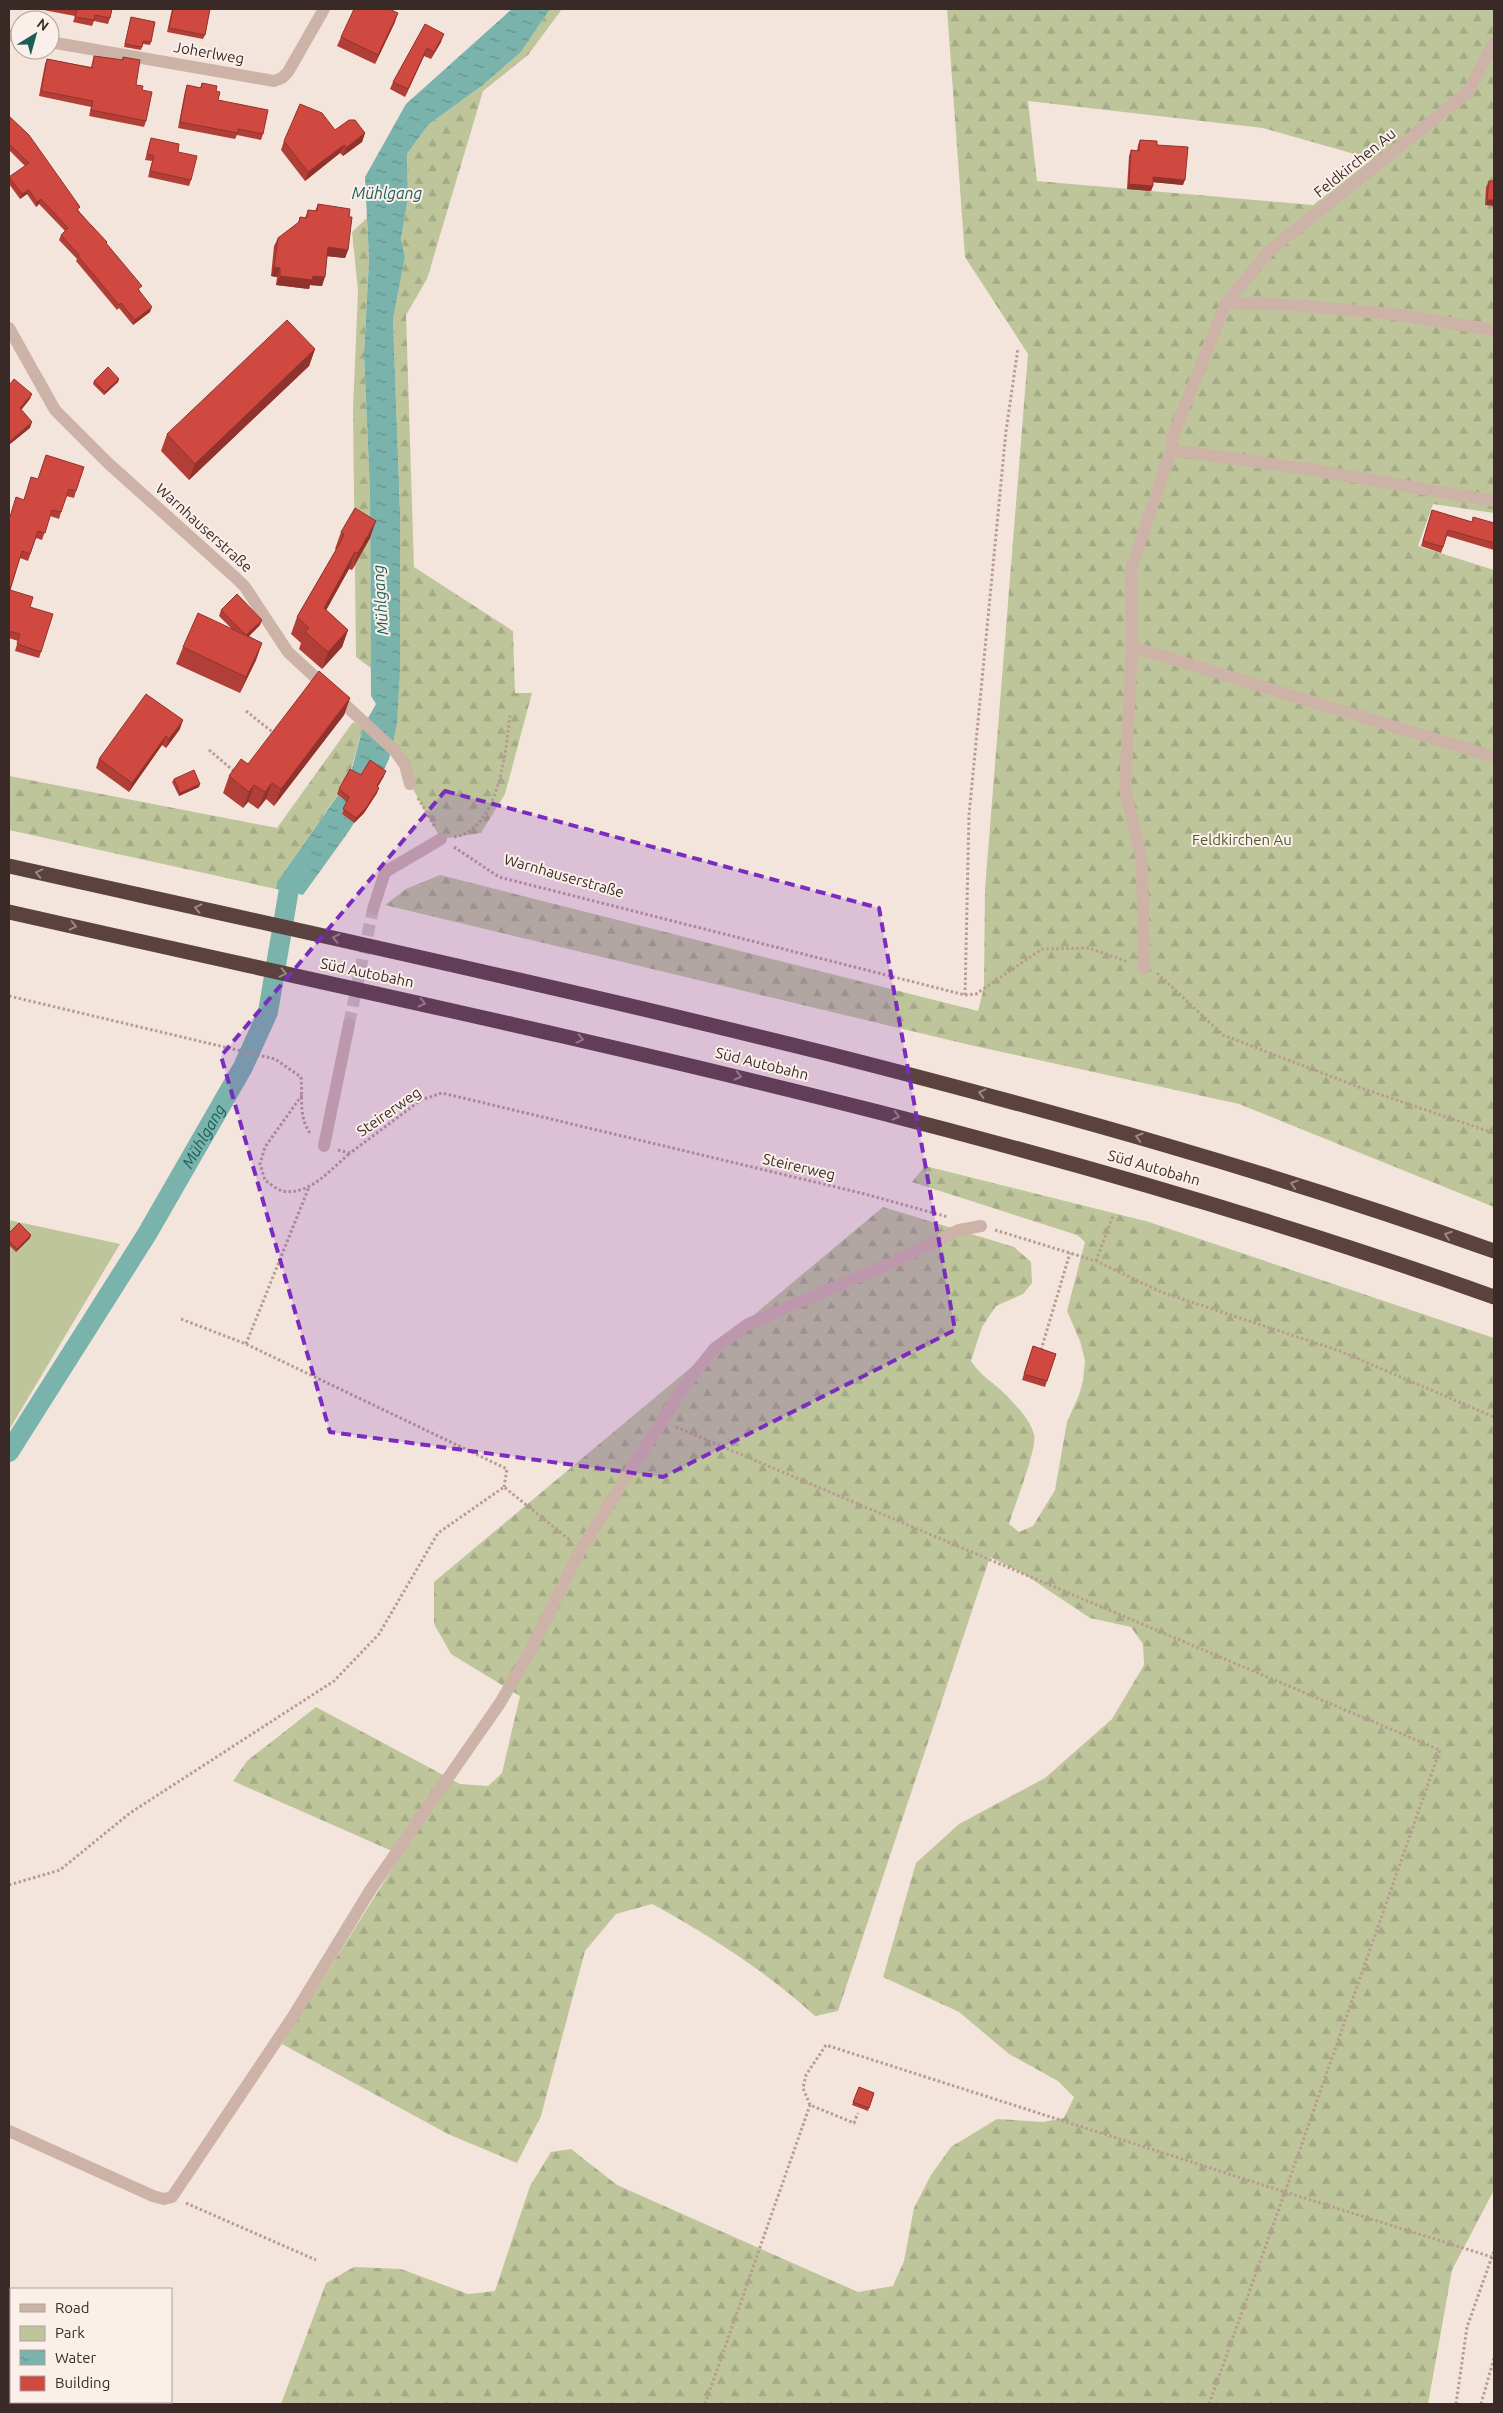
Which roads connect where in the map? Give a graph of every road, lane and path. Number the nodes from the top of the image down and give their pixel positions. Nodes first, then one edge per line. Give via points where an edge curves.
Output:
1 (324, 9) edge
2 (1494, 42) edge
3 (60, 44) edge
4 (1226, 303) junction
5 (9, 328) edge
6 (1494, 330) edge
7 (1018, 348) dead end
8 (1171, 450) junction
9 (1494, 501) edge
10 (1132, 647) junction
11 (246, 712) dead end
12 (510, 715) dead end
13 (277, 735) edge
14 (209, 750) dead end
15 (1494, 757) edge
16 (237, 773) edge
17 (410, 784) joint
18 (441, 838) junction
19 (9, 866) edge
20 (373, 909) tunnel mouth
21 (9, 912) edge
22 (1042, 949) dead end
23 (1144, 968) dead end
24 (965, 995) junction
25 (9, 996) edge
26 (349, 1024) tunnel mouth
27 (1223, 1035) dead end
28 (303, 1095) junction
29 (1494, 1133) edge
30 (324, 1146) junction
31 (350, 1153) junction
32 (308, 1187) junction
33 (927, 1212) dead end
34 (1113, 1216) dead end
35 (980, 1226) joint
36 (1494, 1251) edge
37 (1070, 1253) junction
38 (1096, 1261) junction
39 (1494, 1297) edge
40 (181, 1319) dead end
41 (246, 1344) junction
42 (1041, 1350) edge
43 (1494, 1417) edge
44 (662, 1420) junction
45 (504, 1487) junction
46 (581, 1549) junction
47 (9, 1885) edge
48 (810, 2105) junction
49 (858, 2114) dead end
50 (9, 2131) edge
51 (1285, 2192) junction
52 (172, 2197) junction
53 (1494, 2251) edge
54 (1492, 2257) junction
55 (316, 2260) dead end
56 (1494, 2358) edge
57 (705, 2404) edge
58 (1209, 2404) edge
59 (1456, 2404) edge
60 (1481, 2404) edge

1 - 3 street, Joherlweg via 288,72 274,81
2 - 4 street, Feldkirchen Au via 1468,92 1269,251
4 - 6 street via 1392,314
4 - 8 street, Feldkirchen Au via 1173,435
5 - 17 street, Warnhauserstraße via 56,410 101,456 245,587 288,652 395,751 405,766
7 - 24 path via 1006,431 969,815
8 - 9 street
8 - 10 street, Feldkirchen Au via 1131,569
10 - 15 street
10 - 23 street, Feldkirchen Au via 1125,789 1142,862
11 - 13 path
12 - 18 path via 499,786 489,806 478,823 462,835
14 - 16 path
17 - 18 path, Warnhauserstraße
18 - 20 street via 385,872
18 - 24 path, Warnhauserstraße via 499,877
36 -> 19 highway, Süd Autobahn via 1198,1154 992,1095 383,948
21 -> 39 highway, Süd Autobahn via 674,1060 974,1136 1180,1193 1385,1258
22 - 24 path via 976,994
25 - 28 path via 276,1059 301,1077
26 - 30 street
27 - 29 path via 1364,1089
28 - 30 path via 301,1113 306,1127
28 - 32 path via 265,1147 260,1164 265,1180 281,1191 302,1191
30 - 31 path, Steirerweg
31 - 32 path
31 - 33 path, Steirerweg via 421,1100 442,1094 861,1193
32 - 41 path
34 - 38 path
35 - 37 path
35 - 44 street via 960,1230 748,1324 714,1348
37 - 38 path
37 - 42 path
38 - 43 path via 1161,1292 1340,1351
40 - 41 path
41 - 45 path via 507,1469
44 - 46 street
44 - 51 path via 1440,1750
45 - 46 path
45 - 47 path via 438,1533 379,1634 334,1681 130,1813 60,1870
46 - 52 street via 532,1648 500,1703 371,1889 294,2015
48 - 49 path via 854,2123
48 - 51 path via 802,2088 806,2075 826,2045
48 - 57 path
50 - 52 street via 153,2196
51 - 54 path
51 - 58 path
52 - 55 path
53 - 54 path
54 - 59 path via 1467,2327
56 - 60 path

